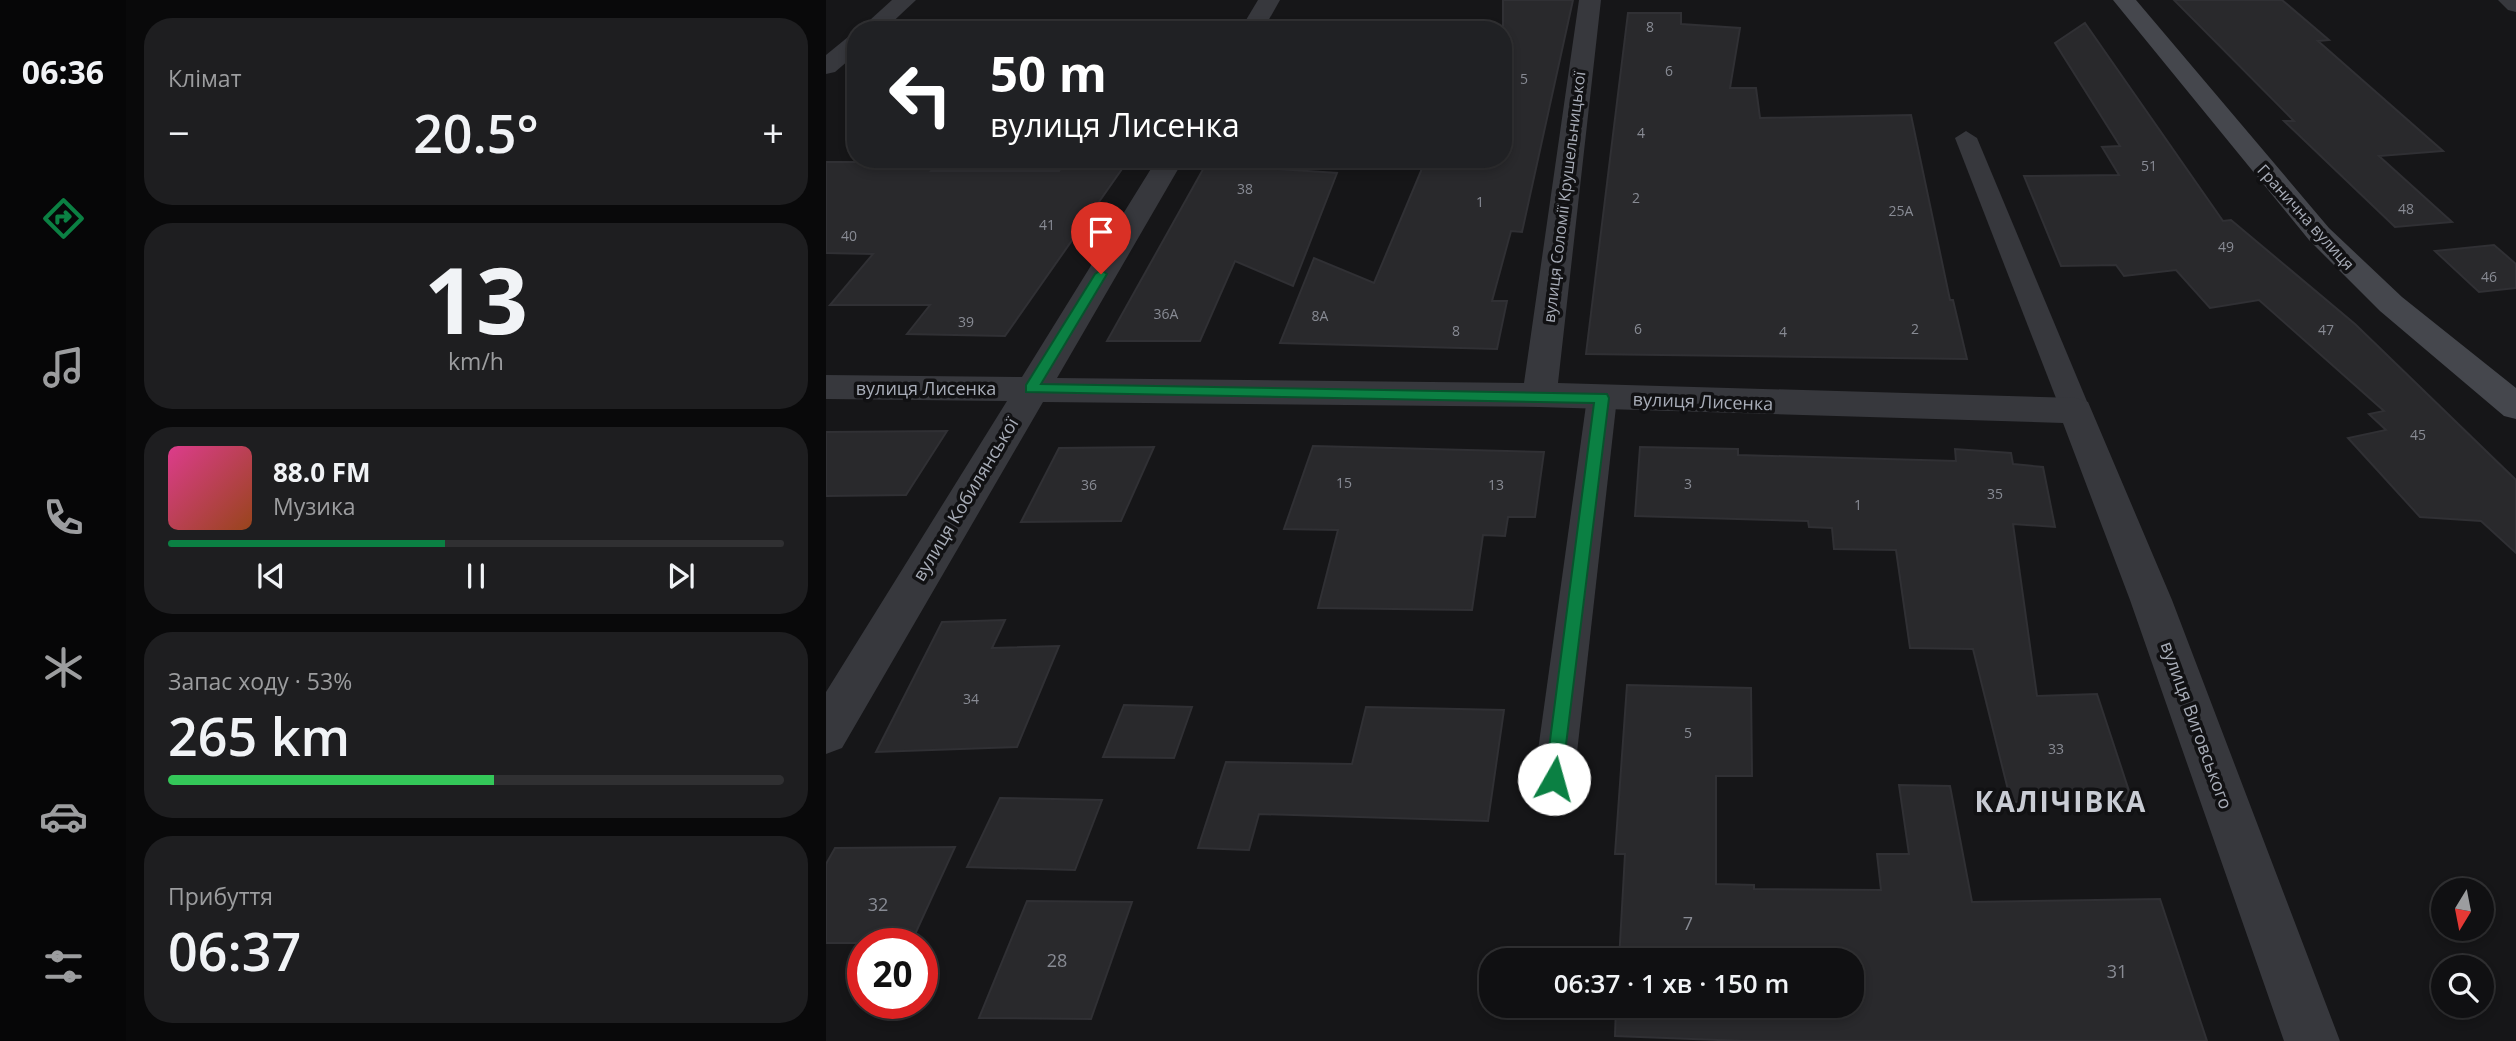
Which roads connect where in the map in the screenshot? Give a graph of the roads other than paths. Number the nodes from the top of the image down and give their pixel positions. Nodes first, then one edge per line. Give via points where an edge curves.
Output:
1 (905, 0) edge
2 (1269, 0) edge
3 (1590, 0) edge
4 (2124, 0) edge
5 (2509, 0) edge
6 (2516, 5) edge
7 (880, 21) edge
8 (1256, 21) edge
9 (847, 50) edge
10 (826, 67) edge
11 (1966, 138) dead end
12 (1165, 168) edge
13 (826, 387) edge
14 (1031, 388) junction
15 (1539, 395) junction
16 (1602, 398) junction
17 (2516, 407) edge
18 (2076, 411) junction
19 (826, 733) edge
20 (1554, 779) dead end
21 (2312, 1041) edge

1 - 7 street
2 - 8 street
3 - 15 street, вулиця Соломії Крушельницької
4 - 17 street, Гранична вулиця via 2319,234 2391,304
5 - 6 street
9 - 10 street
11 - 18 lane
12 - 14 street, вулиця Кобилянської
13 - 14 street, вулиця Лисенка
14 - 15 street, вулиця Лисенка
14 - 19 street, вулиця Кобилянської
15 - 16 street, вулиця Лисенка
16 - 18 street, вулиця Лисенка
16 - 20 lane
18 - 21 street, вулиця Виговського via 2151,600

